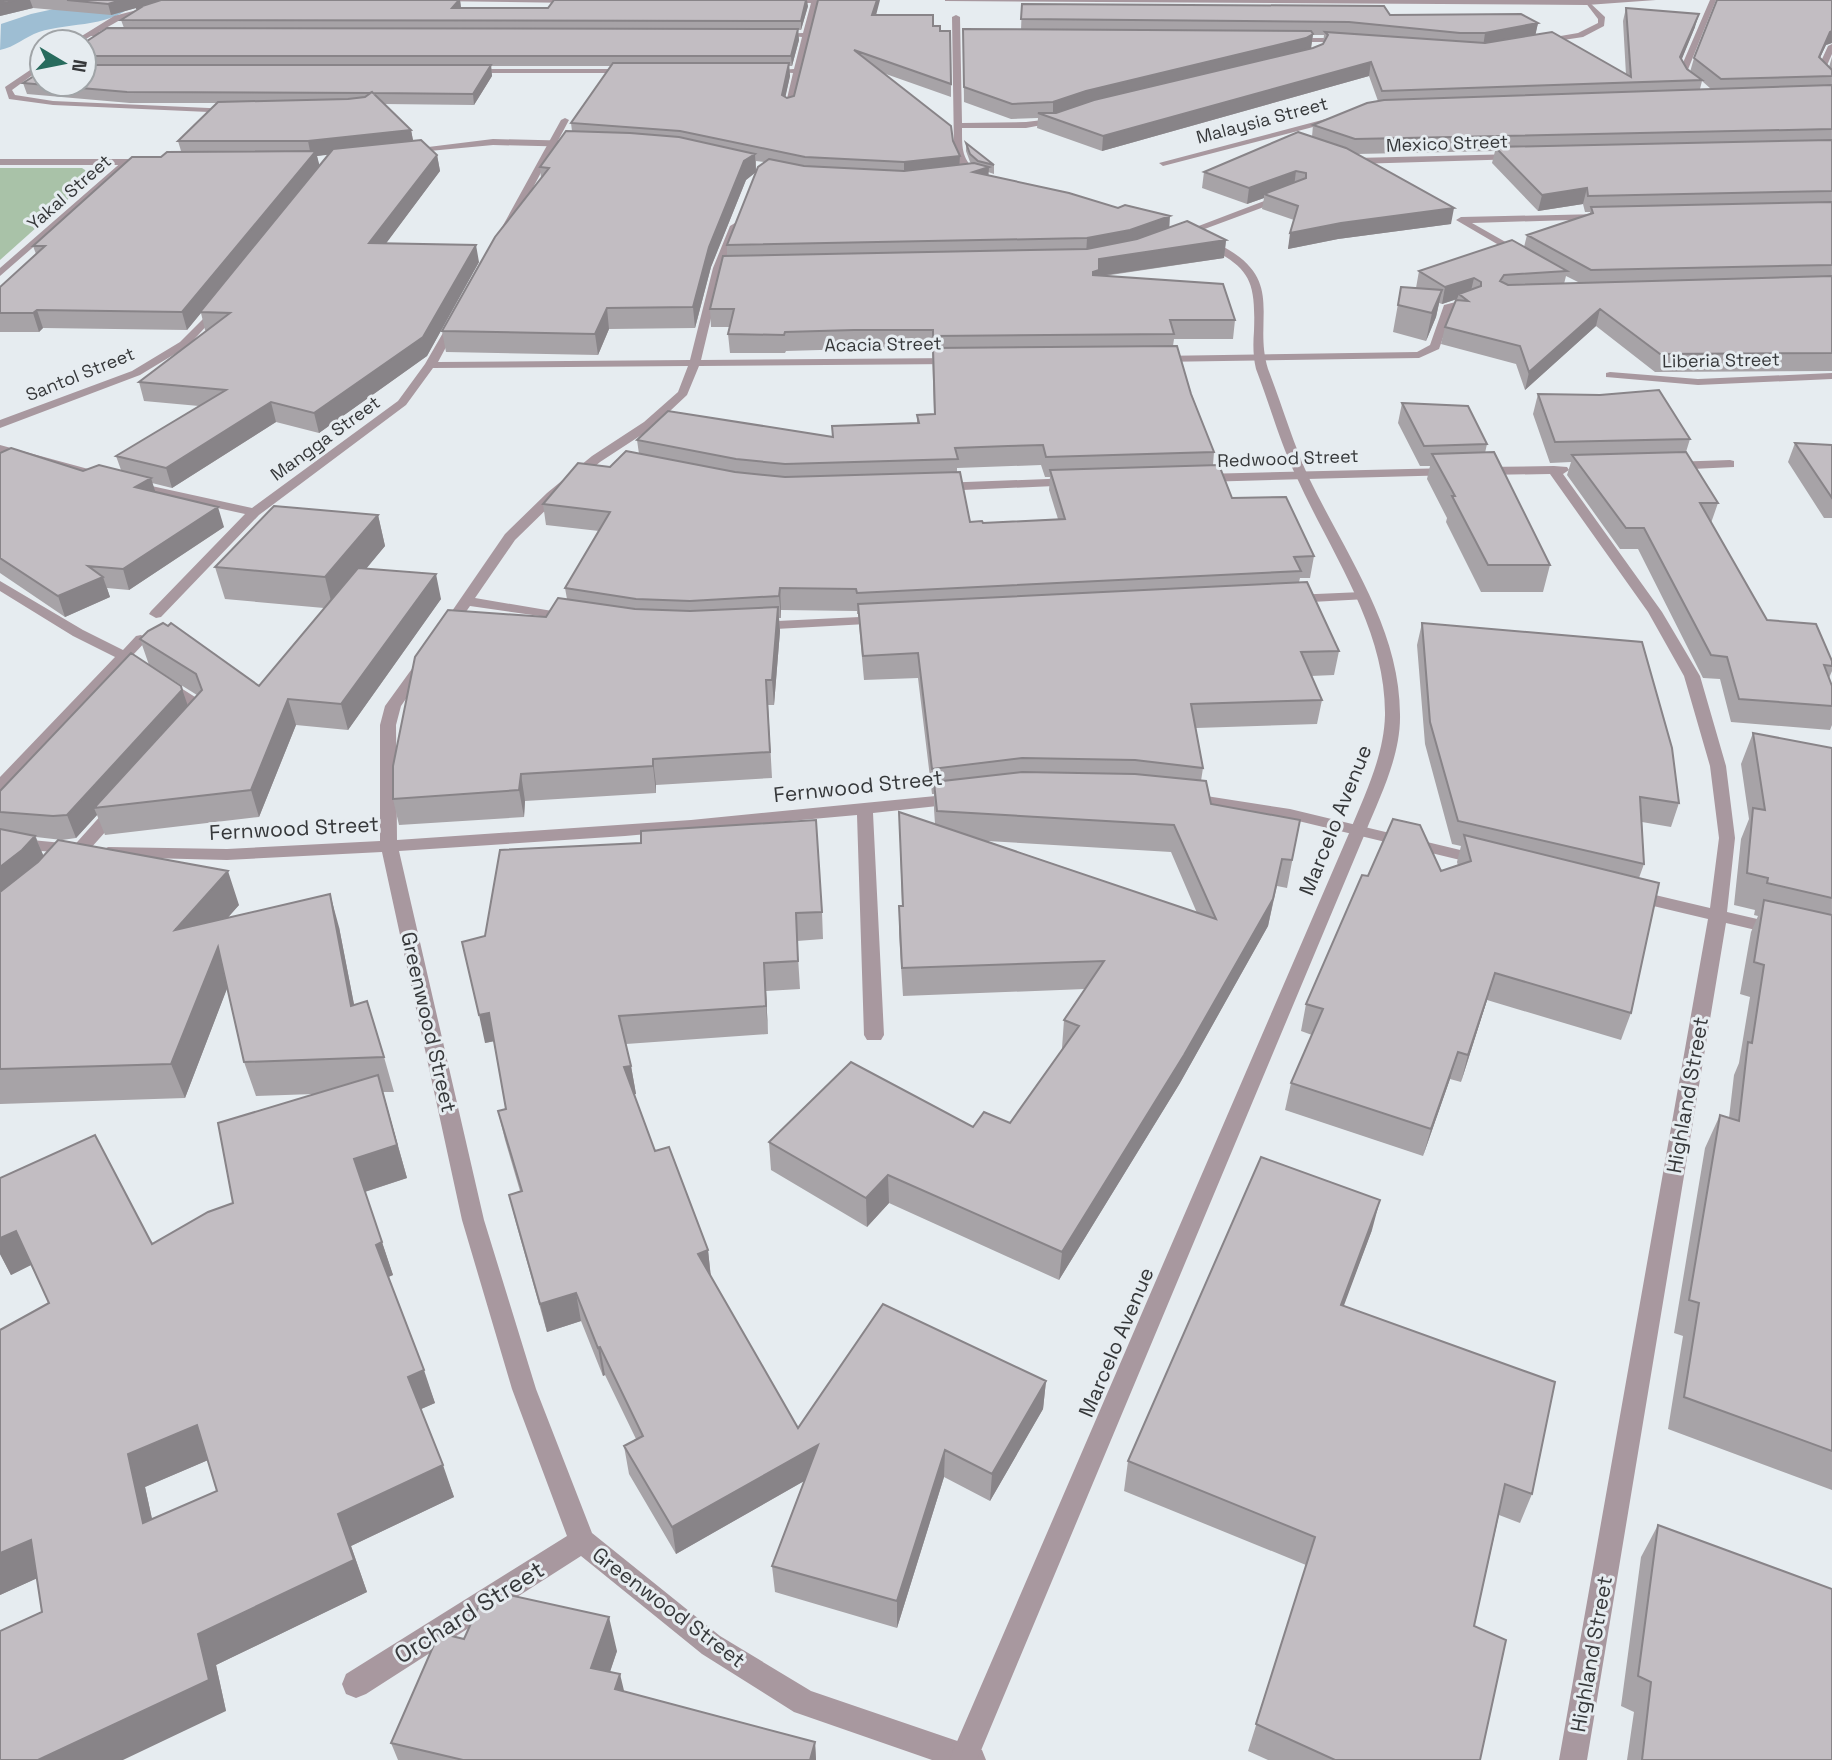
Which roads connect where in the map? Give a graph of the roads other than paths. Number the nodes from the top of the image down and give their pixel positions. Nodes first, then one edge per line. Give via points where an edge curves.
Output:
1 (183, 0) edge
2 (948, 0) edge
3 (1653, 0) edge
4 (1713, 0) edge
5 (429, 1) edge
6 (581, 1) edge
7 (774, 1) edge
8 (815, 1) edge
9 (1587, 2) junction
10 (98, 29) edge
11 (98, 34) edge
12 (131, 34) edge
13 (765, 34) edge
14 (807, 34) junction
15 (957, 37) junction
16 (971, 37) edge
17 (1285, 40) edge
18 (1312, 40) junction
19 (1359, 41) edge
20 (1527, 45) edge
21 (1832, 46) edge
22 (1319, 49) edge
23 (462, 71) edge
24 (644, 71) edge
25 (756, 71) edge
26 (798, 71) junction
27 (28, 73) edge
28 (1832, 83) edge
29 (1705, 92) edge
30 (789, 107) edge
31 (242, 111) edge
32 (1368, 111) edge
33 (1066, 118) edge
34 (565, 120) dead end
35 (958, 126) junction
36 (1274, 134) junction
37 (1299, 142) edge
38 (553, 143) junction
39 (591, 144) edge
40 (391, 152) edge
41 (1524, 157) edge
42 (1345, 158) edge
43 (0, 162) edge
44 (127, 162) junction
45 (166, 162) edge
46 (1356, 162) junction
47 (1163, 163) dead end
48 (974, 174) junction
49 (1379, 174) edge
50 (962, 175) edge
51 (987, 178) edge
52 (1298, 191) edge
53 (743, 206) edge
54 (1450, 214) edge
55 (1612, 217) edge
56 (1461, 220) junction
57 (497, 246) edge
58 (1528, 260) edge
59 (0, 273) edge
60 (225, 298) edge
61 (1471, 301) edge
62 (464, 305) edge
63 (1150, 359) edge
64 (1258, 359) junction
65 (972, 360) edge
66 (695, 363) junction
67 (430, 365) junction
68 (1610, 375) dead end
69 (1832, 376) edge
70 (0, 424) edge
71 (0, 449) edge
72 (596, 460) junction
73 (622, 464) edge
74 (1730, 464) dead end
75 (1662, 466) edge
76 (1581, 469) edge
77 (1554, 470) junction
78 (1301, 474) junction
79 (1186, 478) edge
80 (1090, 482) edge
81 (926, 487) edge
82 (254, 512) junction
83 (0, 585) edge
84 (1362, 596) junction
85 (1281, 599) edge
86 (466, 601) junction
87 (156, 614) dead end
88 (900, 619) edge
89 (588, 620) edge
90 (743, 627) edge
91 (141, 639) edge
92 (129, 660) junction
93 (155, 677) edge
94 (186, 731) edge
95 (0, 787) edge
96 (970, 797) edge
97 (1168, 797) edge
98 (124, 800) edge
99 (865, 810) junction
100 (1358, 831) junction
101 (0, 842) edge
102 (389, 846) junction
103 (80, 850) junction
104 (1499, 864) edge
105 (53, 879) edge
106 (1615, 891) edge
107 (1718, 916) junction
108 (1794, 933) edge
109 (874, 1035) dead end
110 (582, 1541) junction
111 (356, 1684) dead end
112 (966, 1759) edge
113 (1573, 1760) edge

1 - 10 street via 117,18
2 - 9 street
2 - 15 street via 956,17
3 - 9 street
4 - 29 street via 1683,72
5 - 6 street
7 - 8 street
8 - 14 street
9 - 20 street via 1602,19 1594,30
11 - 12 street
13 - 14 street
14 - 26 street
15 - 16 street
15 - 35 street
17 - 18 street
18 - 19 street
18 - 22 street
21 - 28 street via 1821,70
23 - 24 street
25 - 26 street
26 - 30 street
27 - 31 street via 8,89 12,97 67,104
32 - 36 street, Malaysia Street
33 - 35 street via 1026,125
34 - 38 street
35 - 48 street via 963,166
36 - 37 street
36 - 47 street, Malaysia Street
38 - 39 street
38 - 40 street via 493,142
38 - 57 street
41 - 46 street, Mexico Street
42 - 46 street
43 - 44 street
44 - 45 street
44 - 59 street, Yakal Street
46 - 49 street
48 - 50 street
48 - 51 street
52 - 64 street, Marcelo Avenue via 1176,233 1234,256 1255,278 1261,293
53 - 66 street, Greenwood Street
54 - 56 street
55 - 56 street
56 - 58 street
60 - 70 street, Santol Street via 184,344 136,373
61 - 64 street via 1448,307 1436,347 1419,355
62 - 67 street, Mangga Street
63 - 64 street
64 - 78 street, Marcelo Avenue
65 - 66 street, Acacia Street
66 - 67 street, Acacia Street
66 - 72 street, Greenwood Street via 683,393 648,425
67 - 82 street, Mangga Street via 392,412
68 - 69 street, Liberia Street via 1698,382
71 - 82 street
72 - 73 street
72 - 86 street, Greenwood Street via 510,537
74 - 75 street
76 - 77 street, Redwood Street
77 - 78 street, Redwood Street
77 - 107 street, Highland Street via 1655,612 1692,676 1718,766 1727,838
78 - 79 street, Redwood Street
78 - 84 street, Marcelo Avenue
80 - 81 street
82 - 87 street, Mangga Street
83 - 92 street
84 - 85 street
84 - 100 street, Marcelo Avenue via 1384,655 1392,699 1391,738 1382,774
86 - 89 street
86 - 102 street, Greenwood Street via 393,706 387,725
88 - 90 street
91 - 92 street
92 - 95 street
93 - 94 street via 198,705 200,714
96 - 99 street, Fernwood Street
97 - 100 street via 1290,814
98 - 103 street
99 - 102 street, Fernwood Street via 637,831
99 - 109 street
100 - 104 street
100 - 112 street, Marcelo Avenue
101 - 103 street, Fernwood Street
102 - 103 street, Fernwood Street via 219,855
102 - 110 street, Greenwood Street via 473,1220 524,1389
103 - 105 street
106 - 107 street
107 - 108 street
107 - 113 street, Highland Street
110 - 111 street, Orchard Street
110 - 112 street, Greenwood Street via 711,1645 804,1702

